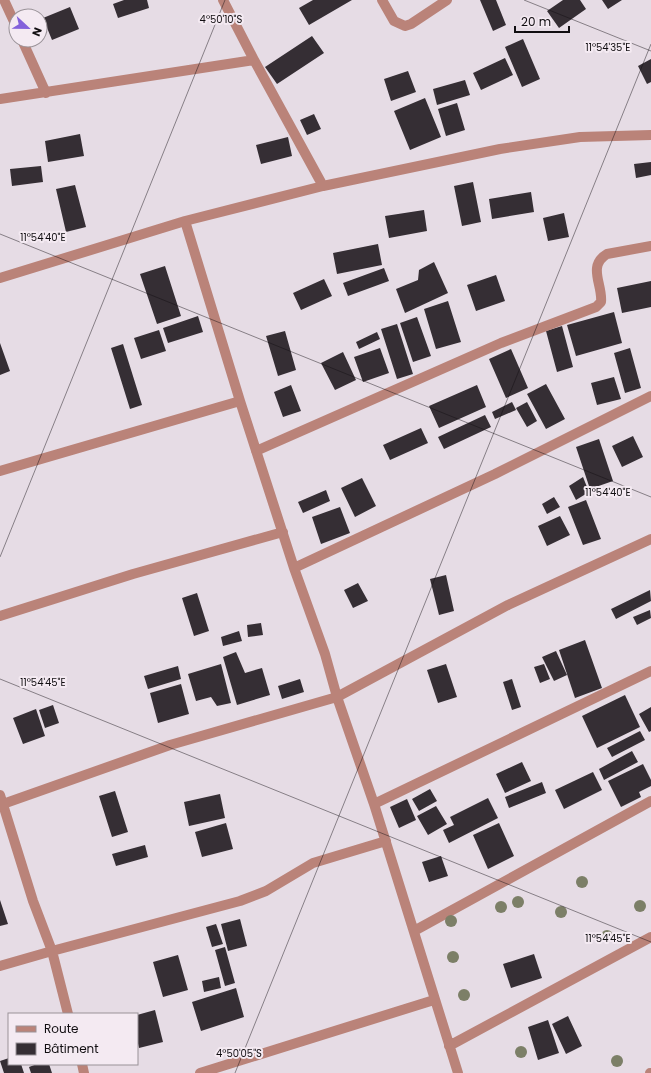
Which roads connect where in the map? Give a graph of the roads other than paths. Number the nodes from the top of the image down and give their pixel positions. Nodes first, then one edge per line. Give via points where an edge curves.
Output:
1 (223, 0) edge
2 (382, 0) edge
3 (447, 0) edge
4 (26, 48) edge
5 (254, 60) junction
6 (46, 93) junction
7 (0, 99) edge
8 (651, 135) edge
9 (323, 186) junction
10 (185, 221) junction
11 (651, 246) edge
12 (0, 278) edge
13 (651, 396) edge
14 (240, 401) junction
15 (256, 451) junction
16 (0, 471) edge
17 (283, 532) junction
18 (651, 539) edge
19 (294, 568) junction
20 (0, 616) edge
21 (651, 671) edge
22 (337, 697) junction
23 (1, 801) edge
24 (651, 802) edge
25 (374, 804) junction
26 (386, 841) junction
27 (414, 931) junction
28 (651, 936) edge
29 (52, 951) junction
30 (0, 966) edge
31 (434, 1000) junction
32 (68, 1013) edge
33 (449, 1046) junction
34 (200, 1073) edge
35 (458, 1073) edge

1 - 5 street
2 - 3 street via 394,21 405,26
4 - 6 street
5 - 6 street
5 - 9 street
6 - 7 street
8 - 9 street via 580,137 500,149
9 - 10 street
10 - 12 street
10 - 14 street
11 - 15 street via 607,254 601,258 596,271 602,297 596,307 501,343
13 - 19 street via 495,474
14 - 15 street
14 - 16 street
15 - 17 street
17 - 19 street
17 - 20 street via 133,574
18 - 22 street via 508,605
19 - 22 street via 325,654
21 - 25 street
22 - 23 street via 170,745
22 - 25 street
23 - 29 street
24 - 27 street
25 - 26 street
26 - 27 street
26 - 29 street via 313,863 266,891 240,901
27 - 31 street
28 - 33 street
29 - 30 street
29 - 32 street
31 - 33 street
31 - 34 street
33 - 35 street

